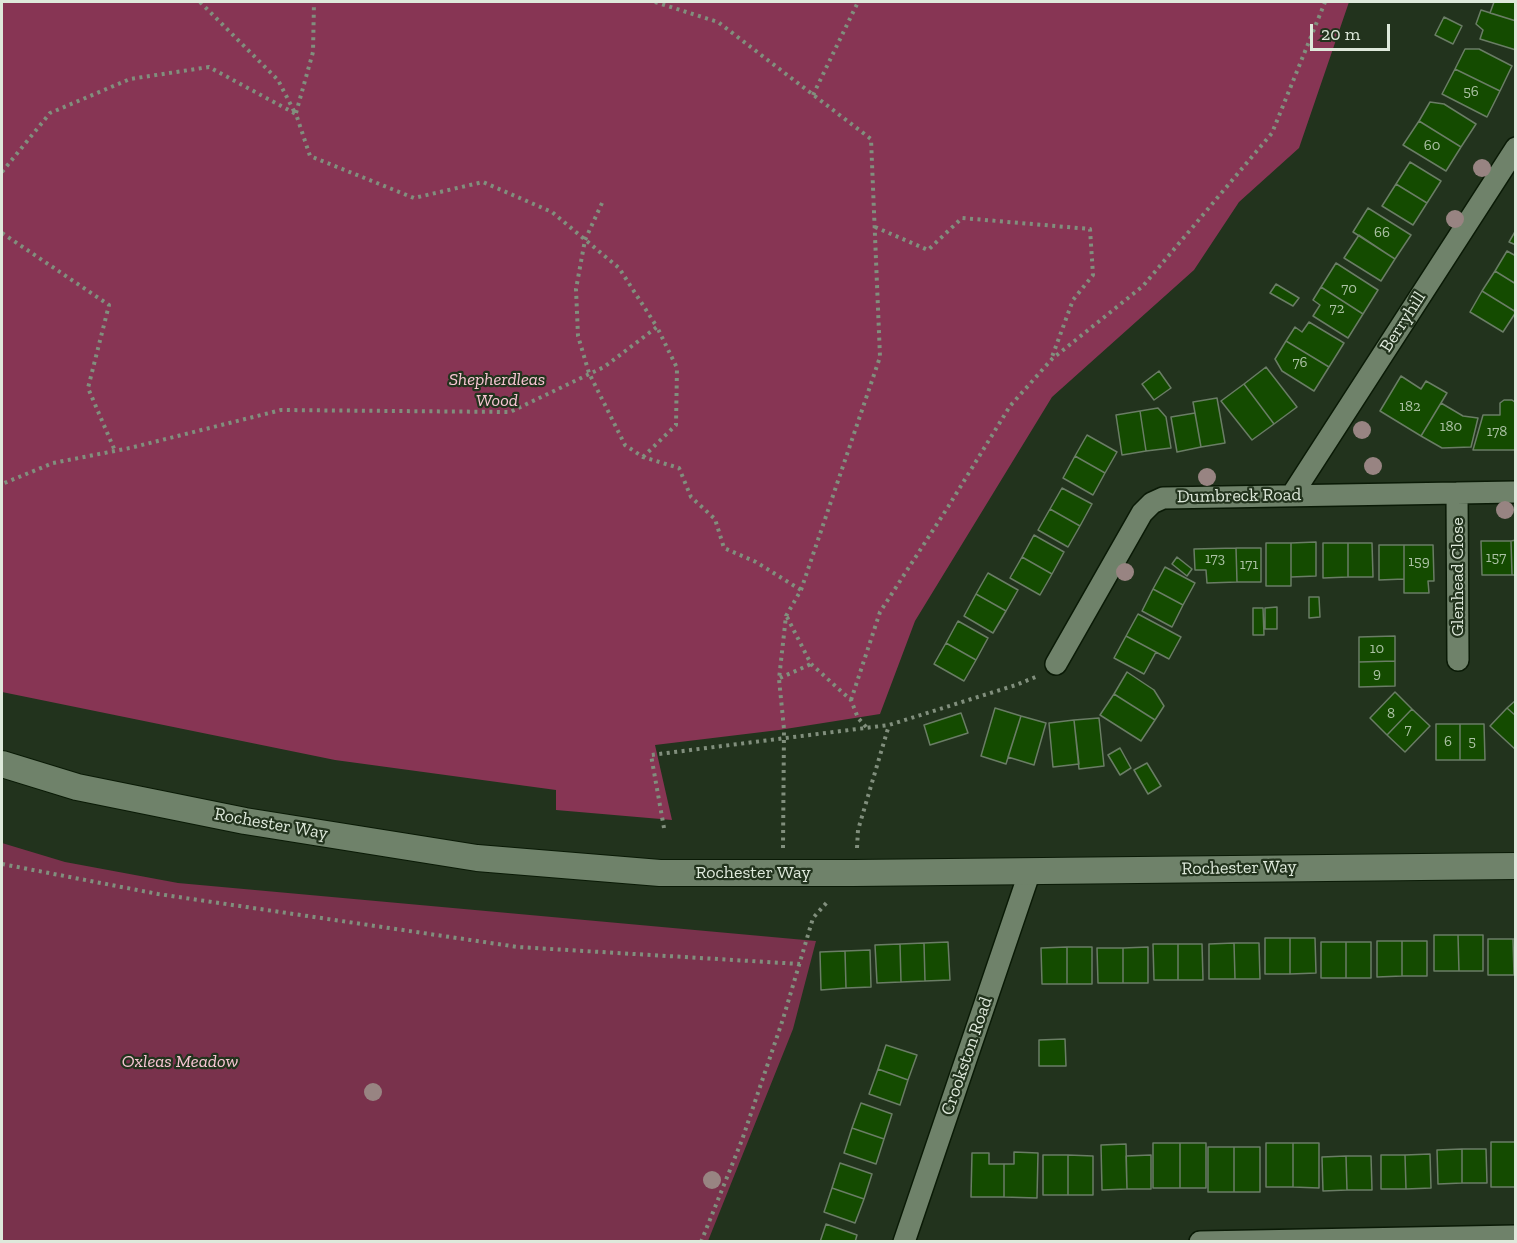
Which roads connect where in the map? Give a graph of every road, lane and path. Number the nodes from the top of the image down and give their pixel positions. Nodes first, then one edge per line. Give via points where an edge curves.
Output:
1 (201, 2) edge
2 (314, 2) edge
3 (655, 2) edge
4 (858, 2) edge
5 (1325, 2) edge
6 (813, 94) junction
7 (296, 114) junction
8 (1515, 148) edge
9 (2, 172) edge
10 (602, 203) dead end
11 (875, 227) junction
12 (2, 233) edge
13 (585, 240) junction
14 (657, 327) junction
15 (1052, 359) junction
16 (589, 373) junction
17 (115, 451) junction
18 (643, 457) junction
19 (2, 484) edge
20 (1515, 492) edge
21 (1457, 493) junction
22 (1292, 495) junction
23 (801, 590) junction
24 (786, 616) junction
25 (1458, 660) dead end
26 (812, 664) junction
27 (1056, 664) joint
28 (779, 679) junction
29 (851, 700) junction
30 (889, 725) junction
31 (867, 728) junction
32 (783, 740) junction
33 (2, 764) edge
34 (664, 828) dead end
35 (858, 830) dead end
36 (2, 864) edge
37 (1515, 866) edge
38 (1030, 871) junction
39 (783, 873) junction
40 (813, 918) dead end
41 (800, 964) junction
42 (1515, 1236) edge
43 (701, 1242) edge
44 (904, 1242) edge
45 (1200, 1242) edge

1 - 7 path via 279,80
2 - 7 path via 312,52
3 - 6 path via 718,22
4 - 6 path
5 - 15 path via 1272,134 1143,286
6 - 11 path via 871,139
7 - 9 path via 209,67 129,79 50,113
7 - 13 path via 310,156 414,198 483,182 552,212
8 - 22 street, Berryhill
10 - 13 path
11 - 15 path via 928,249 962,218 1090,229 1093,275 1073,300
11 - 23 path via 880,357
12 - 17 path via 109,305 88,388
13 - 14 path via 620,268
13 - 16 path via 576,289 578,336
14 - 16 path via 604,367
14 - 18 path via 677,369 676,425
15 - 29 path via 1010,406 879,612
16 - 17 path via 510,412 281,410
16 - 18 path via 625,445
17 - 19 path via 53,463
18 - 23 path via 679,468 691,497 715,519 724,548 756,562
20 - 21 street, Dumbreck Road
21 - 22 street, Dumbreck Road
21 - 25 street, Glenhead Close
22 - 27 street, Dumbreck Road via 1163,498 1152,503 1142,513
23 - 24 path
24 - 26 path
24 - 28 path
26 - 28 path
26 - 29 path
27 - 30 path via 1025,682
28 - 32 path
29 - 31 path
30 - 31 path
30 - 35 path
31 - 32 path
32 - 34 path via 651,755
32 - 39 path
33 - 39 street, Rochester Way via 77,787 245,821 477,858 660,873
36 - 41 path via 158,894 518,947
37 - 38 street, Rochester Way
38 - 39 street, Rochester Way
38 - 44 street, Crookston Road
40 - 41 path
41 - 43 path via 742,1140
42 - 45 street

